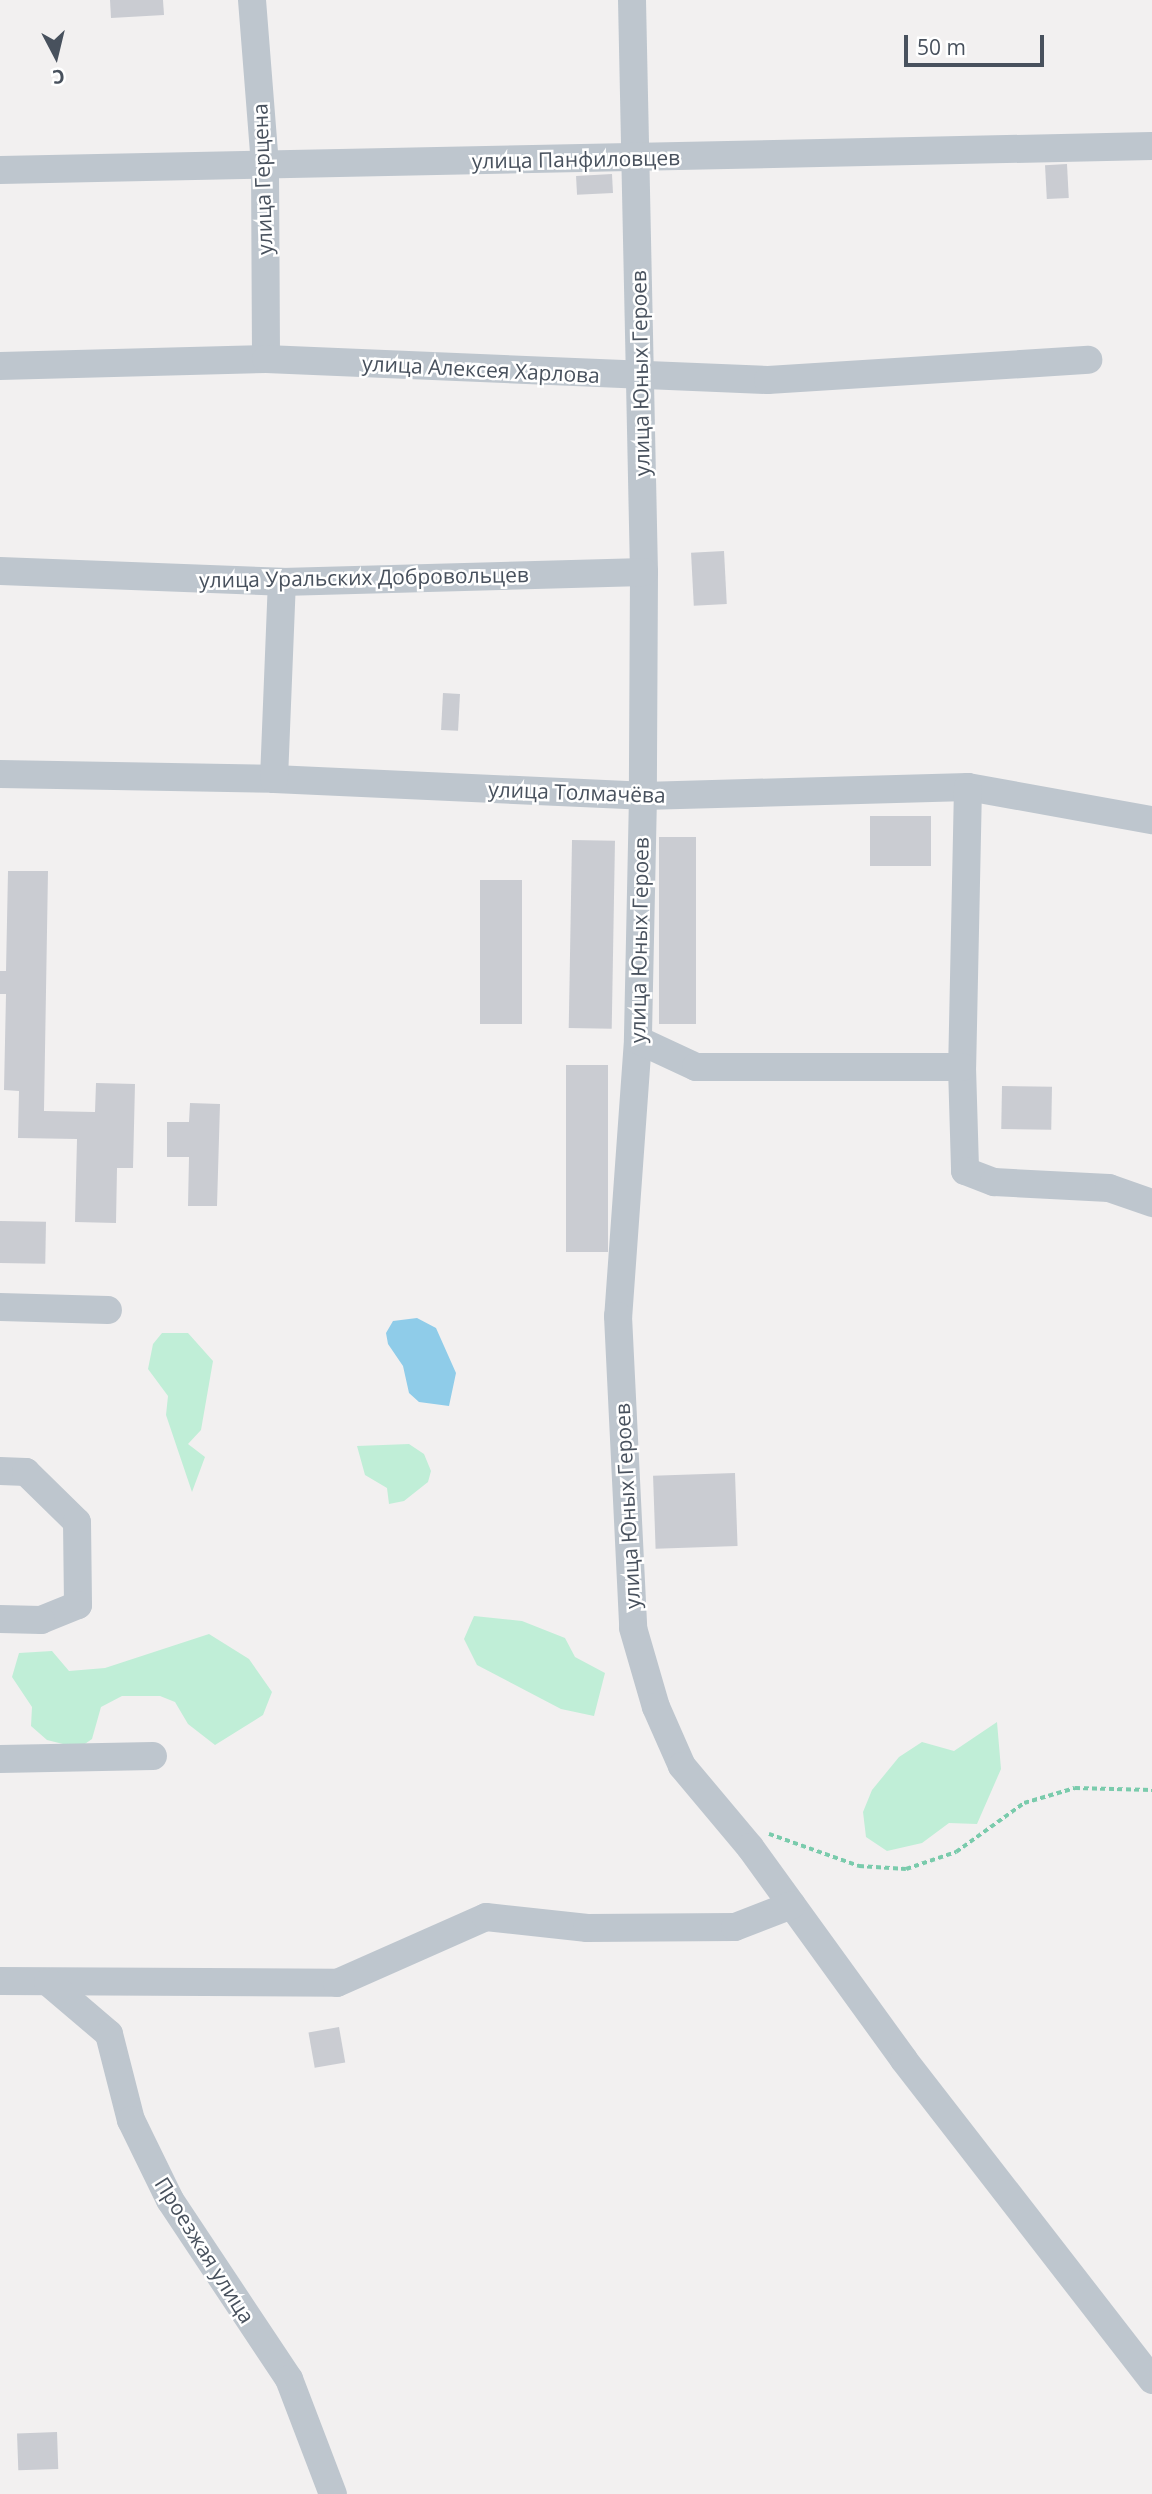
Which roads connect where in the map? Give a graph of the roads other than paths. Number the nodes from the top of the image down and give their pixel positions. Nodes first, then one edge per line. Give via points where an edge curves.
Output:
1 (252, 0) edge
2 (632, 0) edge
3 (1152, 146) edge
4 (636, 159) junction
5 (265, 165) junction
6 (0, 170) edge
7 (266, 359) junction
8 (1088, 359) dead end
9 (0, 366) edge
10 (639, 376) junction
11 (0, 572) edge
12 (644, 572) junction
13 (282, 582) junction
14 (0, 774) edge
15 (274, 779) junction
16 (968, 787) junction
17 (643, 796) junction
18 (1152, 820) edge
19 (638, 1040) junction
20 (962, 1067) junction
21 (1152, 1203) edge
22 (0, 1307) edge
23 (107, 1310) dead end
24 (0, 1471) edge
25 (0, 1619) edge
26 (153, 1756) dead end
27 (0, 1759) edge
28 (792, 1905) junction
29 (0, 1981) edge
30 (48, 1982) junction
31 (1152, 2380) edge
32 (333, 2494) edge

1 - 5 street, улица Герцена
2 - 4 street, улица Юных Героев
3 - 4 street, улица Панфиловцев
4 - 5 street, улица Панфиловцев
4 - 10 street, улица Юных Героев
5 - 6 street, улица Панфиловцев
5 - 7 street, улица Герцена
7 - 9 street, улица Алексея Харлова
7 - 10 street, улица Алексея Харлова
8 - 10 street, улица Алексея Харлова via 768,380
10 - 12 street, улица Юных Героев
11 - 13 street, улица Уральских Добровольцев
12 - 13 street, улица Уральских Добровольцев
12 - 17 street, улица Юных Героев
13 - 15 street
14 - 15 street, улица Толмачёва
15 - 17 street, улица Толмачёва
16 - 17 street, улица Толмачёва
16 - 18 street, улица Толмачёва
16 - 20 street
17 - 19 street, улица Юных Героев
19 - 20 street via 696,1067
19 - 28 street, улица Юных Героев via 618,1316 633,1628 656,1707 682,1766
20 - 21 street via 965,1171 994,1182 1110,1188
22 - 23 street
24 - 25 street via 26,1472 78,1522 78,1605 41,1620
26 - 27 street
28 - 30 street via 735,1927 587,1928 486,1917 337,1983
28 - 31 street, улица Юных Героев via 929,2092
29 - 30 street
30 - 32 street, Проезжая улица via 109,2034 131,2120 170,2200 289,2379

